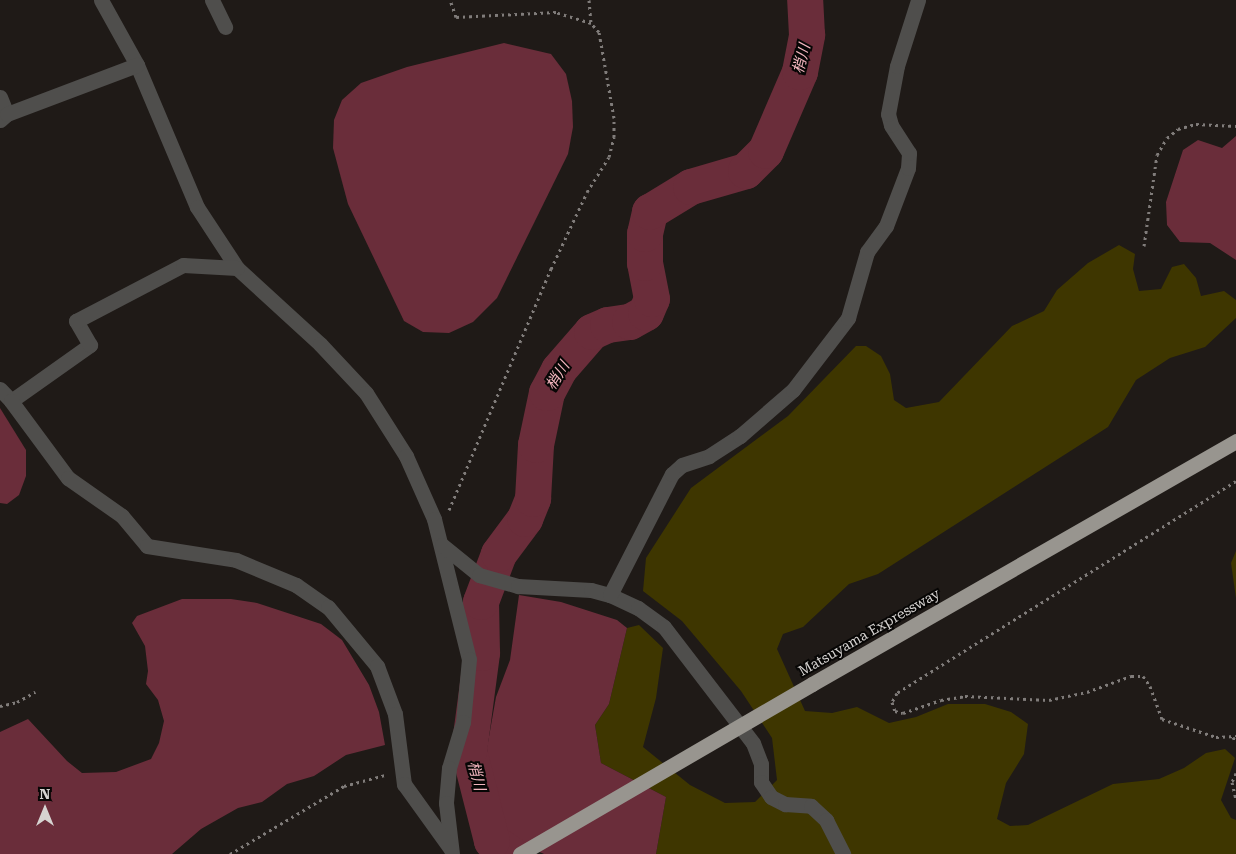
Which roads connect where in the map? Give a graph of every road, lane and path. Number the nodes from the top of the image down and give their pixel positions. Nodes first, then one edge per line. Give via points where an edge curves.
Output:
1 (212, 0) edge
2 (450, 0) edge
3 (589, 0) edge
4 (918, 0) edge
5 (103, 1) edge
6 (591, 23) junction
7 (225, 27) dead end
8 (137, 65) junction
9 (0, 97) edge
10 (3, 117) edge
11 (1236, 126) edge
12 (1144, 246) dead end
13 (237, 268) junction
14 (0, 389) edge
15 (11, 401) junction
16 (1236, 441) edge
17 (1236, 480) edge
18 (440, 539) junction
19 (610, 595) junction
20 (34, 692) dead end
21 (0, 706) edge
22 (1235, 737) edge
23 (1236, 742) edge
24 (400, 772) junction
25 (1236, 773) edge
26 (1236, 799) edge
27 (451, 851) edge
28 (230, 854) edge
29 (520, 854) edge
30 (843, 854) edge

1 - 7 street
2 - 6 path via 456,18 556,12
3 - 6 path
4 - 19 street via 897,66 888,114 891,125 909,153 908,168 886,226 867,252 848,318 793,390 740,436 708,456 682,465 672,474
5 - 8 street
6 - 18 path via 599,32 614,118 609,157 587,192 551,269
8 - 10 street
8 - 13 street via 197,207
9 - 10 street
11 - 12 path via 1196,124 1178,129 1167,138 1158,155
13 - 15 street via 183,265 76,321 90,345
13 - 18 street via 320,344 366,393 406,456
14 - 15 street
15 - 24 street via 68,478 122,516 147,546 236,560 296,585 328,607 367,650 389,691 395,714
16 - 29 highway, Matsuyama Expressway, bridge
17 - 22 path via 921,678 898,693 892,702 895,711 903,713 965,696 1049,700 1087,692 1131,676 1143,676 1162,719 1216,737
18 - 19 street via 464,566 495,581 518,586 591,590
18 - 27 street via 469,674 463,722 448,768 446,803
19 - 30 street via 638,608 664,627 754,743 761,764 761,782 771,797 784,804 811,806 826,820
20 - 21 path via 17,702
22 - 23 path
24 - 27 street via 412,799
24 - 28 path via 344,786
25 - 26 path via 1232,782

